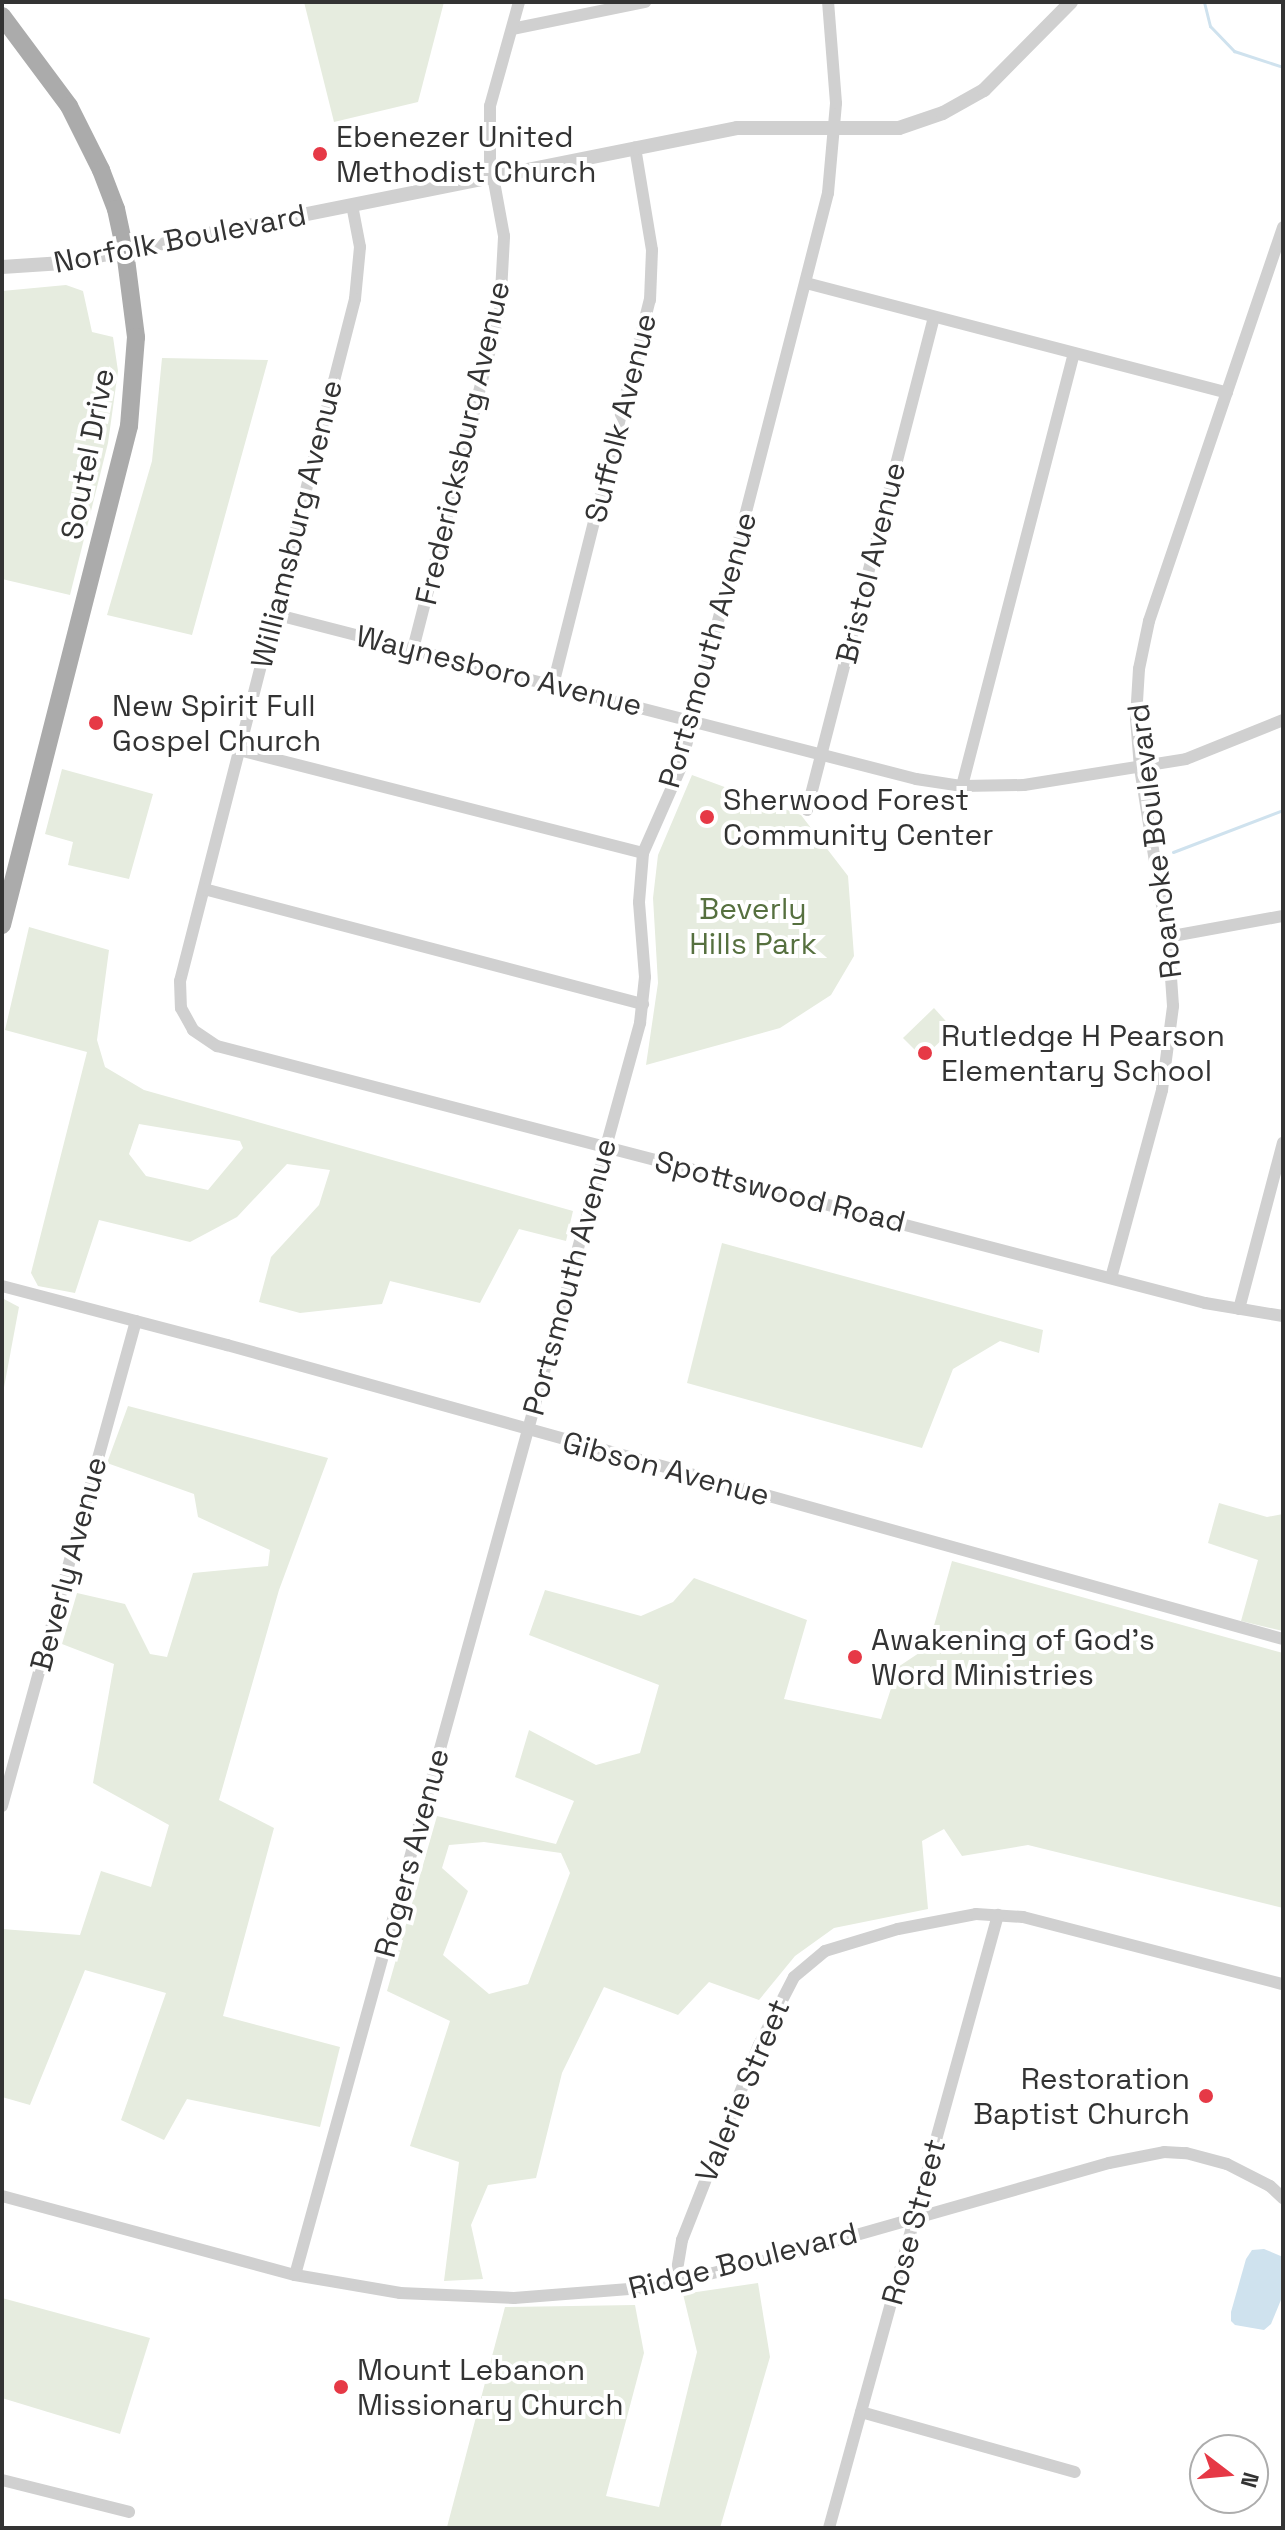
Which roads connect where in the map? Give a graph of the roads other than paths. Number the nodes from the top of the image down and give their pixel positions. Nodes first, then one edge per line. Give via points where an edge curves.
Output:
1 (519, 2) edge
2 (645, 2) edge
3 (828, 2) edge
4 (1071, 2) edge
5 (2, 16) edge
6 (512, 29) junction
7 (834, 129) junction
8 (635, 147) junction
9 (492, 176) junction
10 (352, 205) junction
11 (1283, 227) edge
12 (125, 251) junction
13 (2, 267) edge
14 (806, 283) junction
15 (934, 317) junction
16 (1074, 353) junction
17 (1227, 393) junction
18 (274, 614) junction
19 (413, 649) junction
20 (553, 685) junction
21 (1283, 720) edge
22 (693, 722) junction
23 (239, 750) junction
24 (823, 755) junction
25 (1140, 768) junction
26 (962, 786) junction
27 (807, 810) dead end
28 (643, 853) junction
29 (204, 889) junction
30 (1283, 916) edge
31 (2, 925) edge
32 (1167, 937) junction
33 (643, 1004) junction
34 (1283, 1143) edge
35 (606, 1147) junction
36 (1111, 1278) junction
37 (2, 1286) edge
38 (1239, 1309) junction
39 (1283, 1316) edge
40 (136, 1321) junction
41 (527, 1431) junction
42 (1283, 1639) edge
43 (2, 1806) edge
44 (998, 1915) junction
45 (1283, 1984) edge
46 (2, 2196) edge
47 (1283, 2198) edge
48 (915, 2218) junction
49 (295, 2275) junction
50 (675, 2282) junction
51 (861, 2412) junction
52 (1075, 2472) dead end
53 (2, 2480) edge
54 (129, 2512) dead end
55 (829, 2528) edge

1 - 6 street, Fredericksburg Avenue
2 - 6 street
3 - 7 street, Portsmouth Avenue via 836,71
4 - 7 street, Norfolk Boulevard via 1006,69 963,104 899,128
5 - 12 main road, Soutel Drive via 84,132 116,209
6 - 9 street, Fredericksburg Avenue via 490,106
7 - 8 street, Norfolk Boulevard via 737,128
7 - 14 street, Portsmouth Avenue via 828,193
8 - 9 street, Norfolk Boulevard
8 - 20 street, Suffolk Avenue via 652,250 650,300
9 - 10 street, Norfolk Boulevard
9 - 19 street, Fredericksburg Avenue via 504,236 500,311
10 - 12 street, Norfolk Boulevard
10 - 18 street, Williamsburg Avenue via 360,247 357,290
11 - 17 street, Roanoke Boulevard
12 - 13 street, Norfolk Boulevard
12 - 31 main road, Soutel Drive via 136,337 129,426
14 - 15 street
14 - 22 street, Portsmouth Avenue
15 - 16 street
15 - 24 street, Bristol Avenue
16 - 17 street
16 - 26 street
17 - 25 street, Roanoke Boulevard via 1143,643 1136,696
18 - 19 street, Waynesboro Avenue
18 - 23 street, Williamsburg Avenue
19 - 20 street, Waynesboro Avenue
20 - 22 street, Waynesboro Avenue
21 - 25 street, Waynesboro Avenue via 1208,752
22 - 24 street, Waynesboro Avenue
22 - 28 street, Portsmouth Avenue via 680,769
23 - 28 street
23 - 29 street, Williamsburg Avenue
24 - 26 street, Waynesboro Avenue
24 - 27 street, Bristol Avenue
25 - 26 street, Waynesboro Avenue via 1024,785
25 - 32 street, Roanoke Boulevard
28 - 33 street, Portsmouth Avenue
29 - 33 street
29 - 35 street, Spottswood Road via 179,995 185,1018 203,1038 217,1046
30 - 32 street
32 - 36 street, Roanoke Boulevard via 1173,1006 1167,1065
33 - 35 street, Portsmouth Avenue
34 - 38 street
35 - 36 street, Spottswood Road
35 - 41 street, Portsmouth Avenue
36 - 38 street, Spottswood Road
37 - 40 street, Gibson Avenue
38 - 39 street, Spottswood Road
40 - 41 street, Gibson Avenue
40 - 43 street, Beverly Avenue
41 - 42 street, Gibson Avenue
41 - 49 street, Rogers Avenue
44 - 45 street, Valerie Street via 1048,1921
44 - 48 street, Rose Street
44 - 50 street, Valerie Street via 976,1914 874,1935 825,1951 794,1977 759,2045 692,2210 676,2259
46 - 49 street, Ridge Boulevard
47 - 48 street, Ridge Boulevard via 1227,2164 1164,2152
48 - 50 street, Ridge Boulevard
48 - 51 street, Rose Street
49 - 50 street, Ridge Boulevard via 400,2293 479,2298 613,2293
51 - 52 street
51 - 55 street, Rose Street
53 - 54 street

